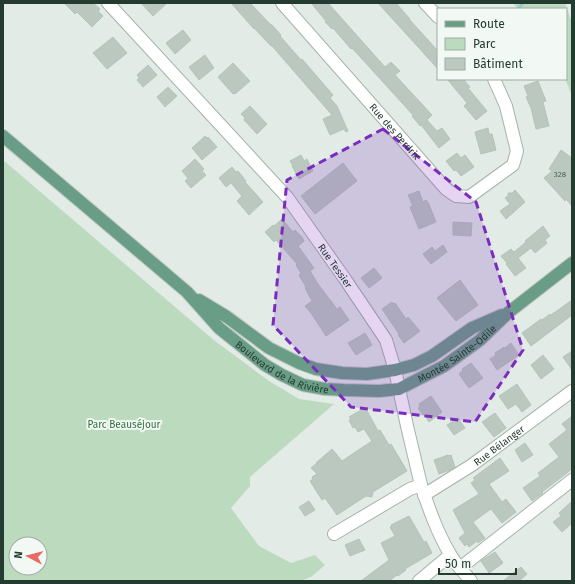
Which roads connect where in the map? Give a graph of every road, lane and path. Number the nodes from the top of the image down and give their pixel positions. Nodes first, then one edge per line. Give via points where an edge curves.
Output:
1 (108, 3) edge
2 (282, 3) edge
3 (425, 3) edge
4 (437, 16) edge
5 (494, 80) edge
6 (3, 136) edge
7 (572, 263) edge
8 (187, 292) junction
9 (509, 312) junction
10 (395, 370) junction
11 (399, 389) junction
12 (572, 391) edge
13 (572, 480) edge
14 (422, 490) junction
15 (334, 534) dead end
16 (450, 555) junction
17 (460, 568) junction
18 (419, 581) edge
19 (471, 581) edge

1 - 10 street, Rue Tessier via 287,197 386,340
2 - 5 street, Rue des Perdrix via 446,189 456,196 470,197 513,166 517,152 506,106
3 - 4 street
6 - 8 main road, Boulevard de la Rivière
7 - 9 main road, Montée Sainte-Odile
8 - 10 main road, Boulevard de la Rivière via 270,348 298,363 342,374
8 - 11 main road, Boulevard de la Rivière via 219,328 265,365 303,385 344,390
9 - 10 main road, Montée Sainte-Odile via 472,328 432,356 414,365
9 - 11 main road, Montée Sainte-Odile via 480,340 444,366
10 - 11 street, Rue Tessier
11 - 14 street, Rue Tessier
12 - 14 street, Rue Bélanger via 472,465
13 - 17 street
14 - 15 street, Rue Bélanger via 410,489
14 - 16 street, Rue Tessier
16 - 17 street, Rue Tessier
16 - 18 street
17 - 19 street, Rue Tessier

